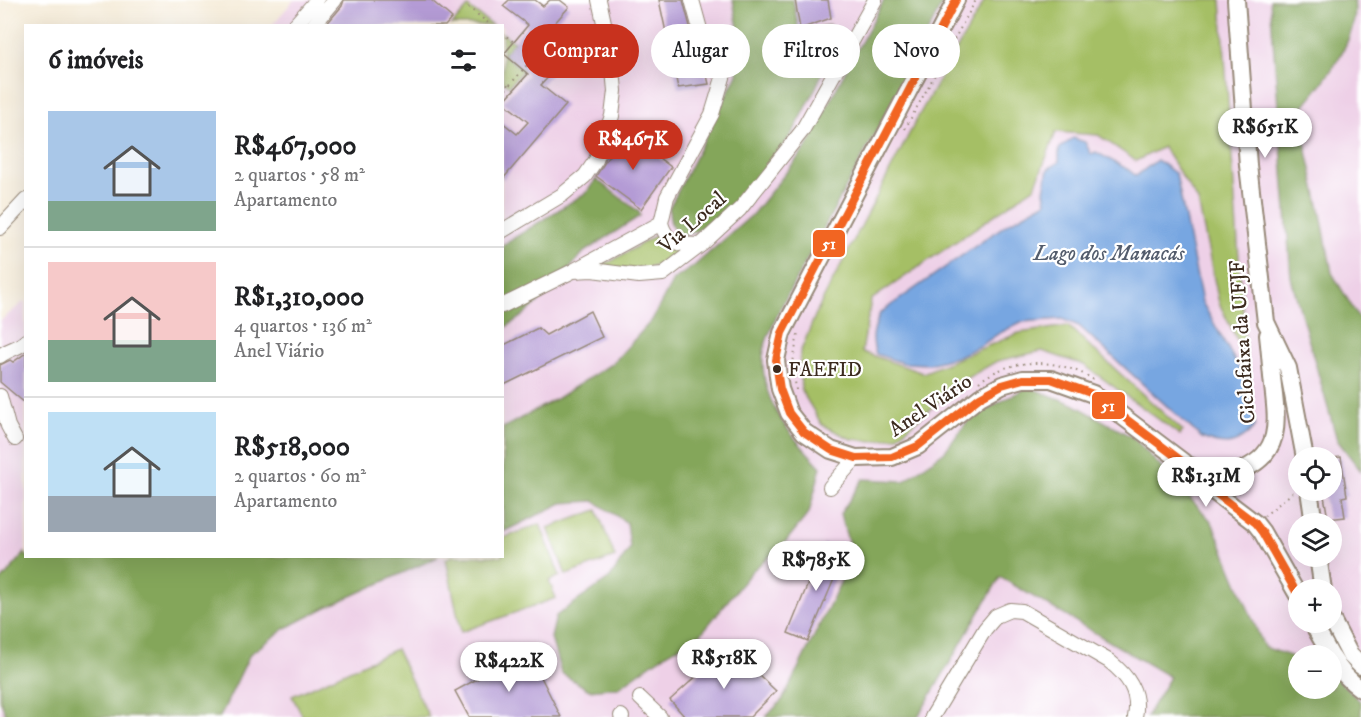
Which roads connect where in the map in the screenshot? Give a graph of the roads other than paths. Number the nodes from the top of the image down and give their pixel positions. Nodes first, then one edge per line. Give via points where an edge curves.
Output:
1 (317, 0) edge
2 (335, 0) edge
3 (599, 0) edge
4 (693, 0) edge
5 (874, 0) edge
6 (956, 0) edge
7 (1236, 0) edge
8 (296, 24) edge
9 (315, 24) edge
10 (699, 24) edge
11 (860, 25) edge
12 (722, 78) edge
13 (832, 78) edge
14 (24, 202) edge
15 (661, 223) junction
16 (1, 226) edge
17 (504, 230) edge
18 (702, 245) junction
19 (573, 271) junction
20 (504, 305) edge
21 (1266, 322) junction
22 (24, 342) edge
23 (0, 356) edge
24 (0, 396) edge
25 (15, 439) dead end
26 (1303, 447) edge
27 (831, 450) junction
28 (856, 458) junction
29 (1183, 462) junction
30 (1289, 579) edge
31 (1339, 633) edge
32 (1361, 666) edge
33 (1342, 671) edge
34 (1361, 689) edge
35 (640, 698) dead end
36 (660, 717) edge
37 (932, 717) edge
38 (1135, 717) edge

1 - 8 street
2 - 9 street
3 - 17 street via 615,91 612,116 596,160 585,176 562,195
4 - 10 street
5 - 11 street, Via Local
6 - 27 main road, Anel Viário via 782,333 778,376 789,413 804,432
7 - 21 main road via 1248,165
12 - 15 street via 712,114 667,197
13 - 18 street, Via Local via 802,131 740,209
14 - 16 street
15 - 18 street via 672,242
15 - 19 street
18 - 19 street, Via Local via 663,274
19 - 20 street, Via Local
21 - 26 main road via 1288,368
21 - 29 main road via 1276,413 1271,445 1259,460 1239,472 1207,474
22 - 23 street
24 - 25 street
27 - 28 main road, Anel Viário
27 - 28 street via 835,470 832,484
28 - 29 main road, Anel Viário via 892,457 918,446 980,397 1002,385 1023,379 1050,379 1093,394
29 - 30 main road, Anel Viário via 1209,488 1255,523
31 - 32 main road
33 - 34 main road
35 - 36 street
37 - 38 street via 985,629 996,616 1010,610 1022,612 1121,671 1134,690

